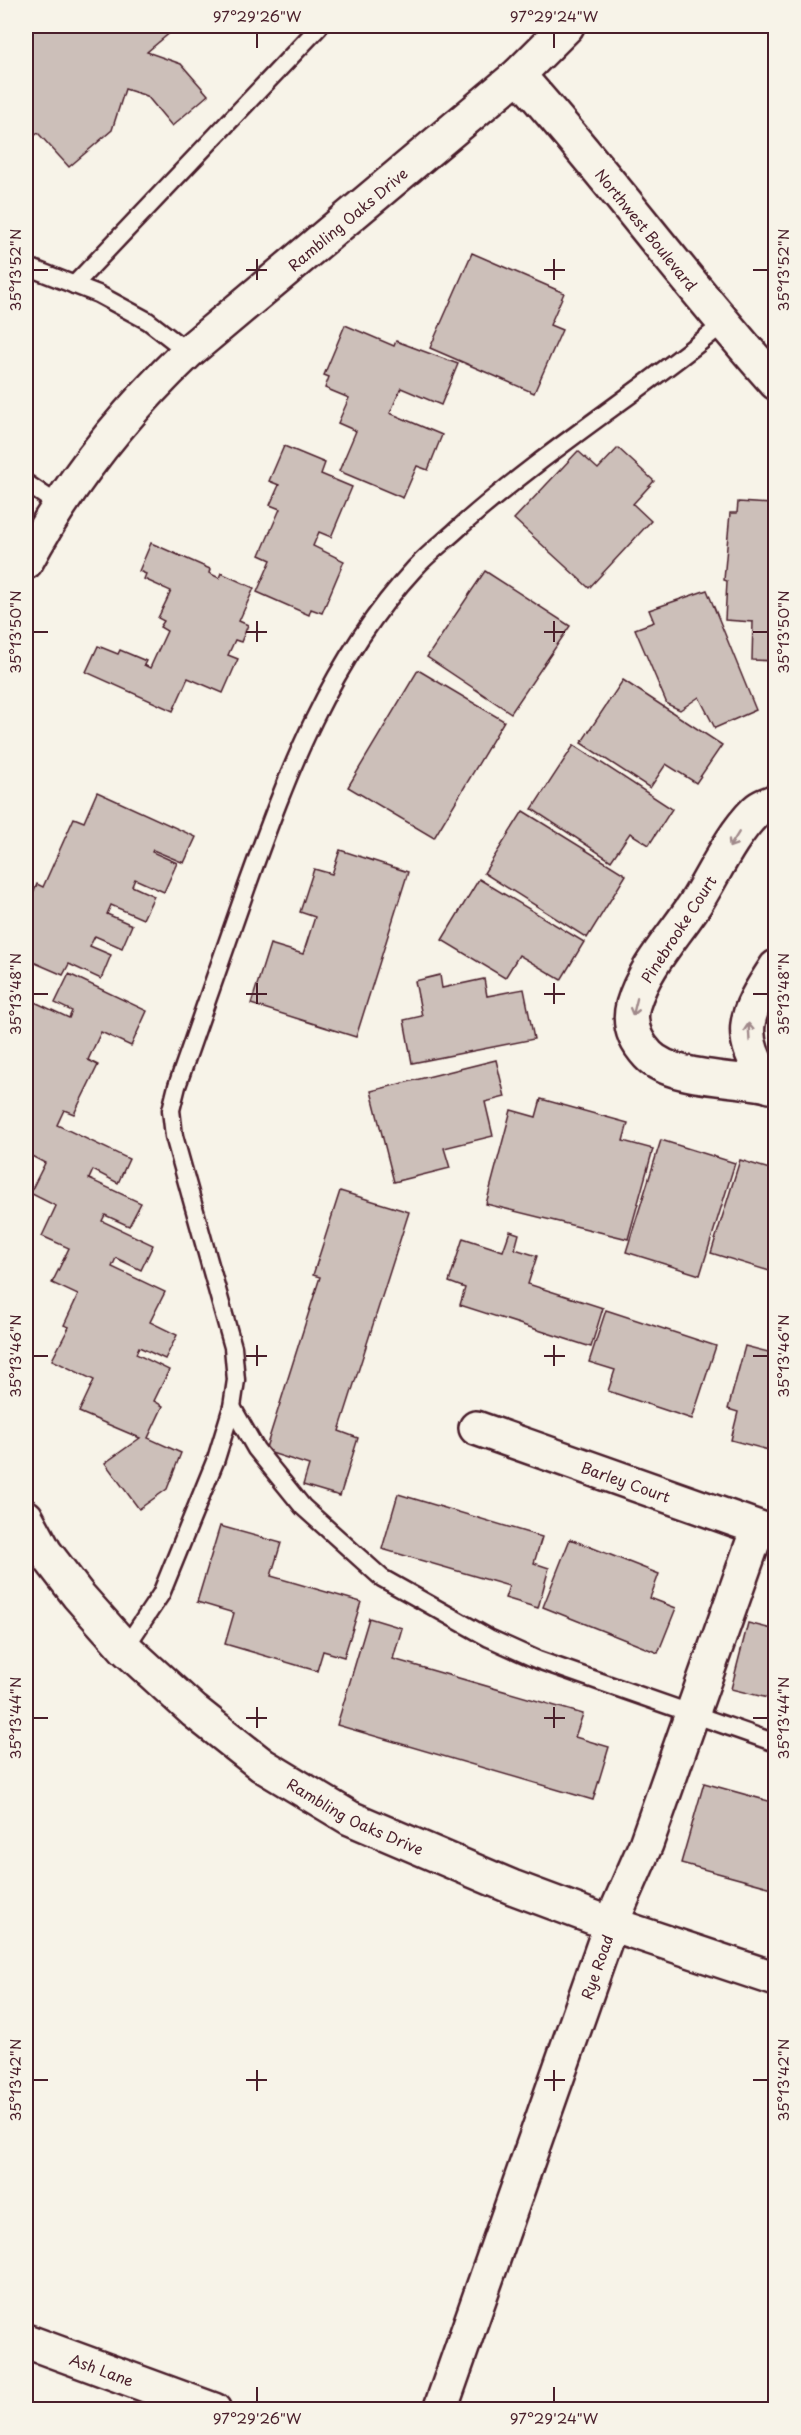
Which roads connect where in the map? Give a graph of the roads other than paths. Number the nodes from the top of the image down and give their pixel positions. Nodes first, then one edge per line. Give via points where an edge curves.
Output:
1 (567, 26) edge
2 (319, 27) dead end
3 (518, 75) junction
4 (26, 266) edge
5 (74, 285) junction
6 (723, 324) junction
7 (188, 352) junction
8 (776, 383) edge
9 (26, 483) edge
10 (60, 506) junction
11 (26, 562) edge
12 (776, 801) edge
13 (776, 967) edge
14 (773, 1087) edge
15 (232, 1407) junction
16 (476, 1428) dead end
17 (26, 1517) edge
18 (767, 1531) edge
19 (125, 1648) junction
20 (692, 1714) junction
21 (776, 1743) edge
22 (611, 1924) junction
23 (776, 1979) edge
24 (26, 2341) edge
25 (214, 2409) edge
26 (440, 2409) edge

1 - 3 street, Rambling Oaks Drive
2 - 5 lane
3 - 6 street, Northwest Boulevard via 570,132
3 - 7 street, Rambling Oaks Drive
4 - 5 lane
5 - 7 lane via 148,321
6 - 8 street, Northwest Boulevard
6 - 15 lane via 495,496 416,567 378,612 342,666 304,736 283,786 171,1110 174,1136 233,1347 236,1380
7 - 10 street, Rambling Oaks Drive via 116,429
9 - 10 lane
10 - 11 street, Rambling Oaks Drive
12 -> 14 street, Pinebrooke Court via 757,809 743,826 655,960 633,1005 631,1026 650,1058 675,1071
14 -> 13 street, Pinebrooke Court via 755,1063 747,1027 752,1004
15 - 19 lane via 216,1459 161,1594
15 - 20 lane via 256,1449 303,1507 382,1578 489,1638 538,1660
16 - 18 street, Barley Court
17 - 19 street, Rambling Oaks Drive via 45,1552
18 - 20 street, Rye Road
19 - 22 street, Rambling Oaks Drive via 194,1711 262,1765 350,1818
20 - 21 lane
20 - 22 street, Rye Road via 646,1844
22 - 23 street, Rambling Oaks Drive
22 - 26 street, Rye Road
24 - 25 street, Ash Lane

